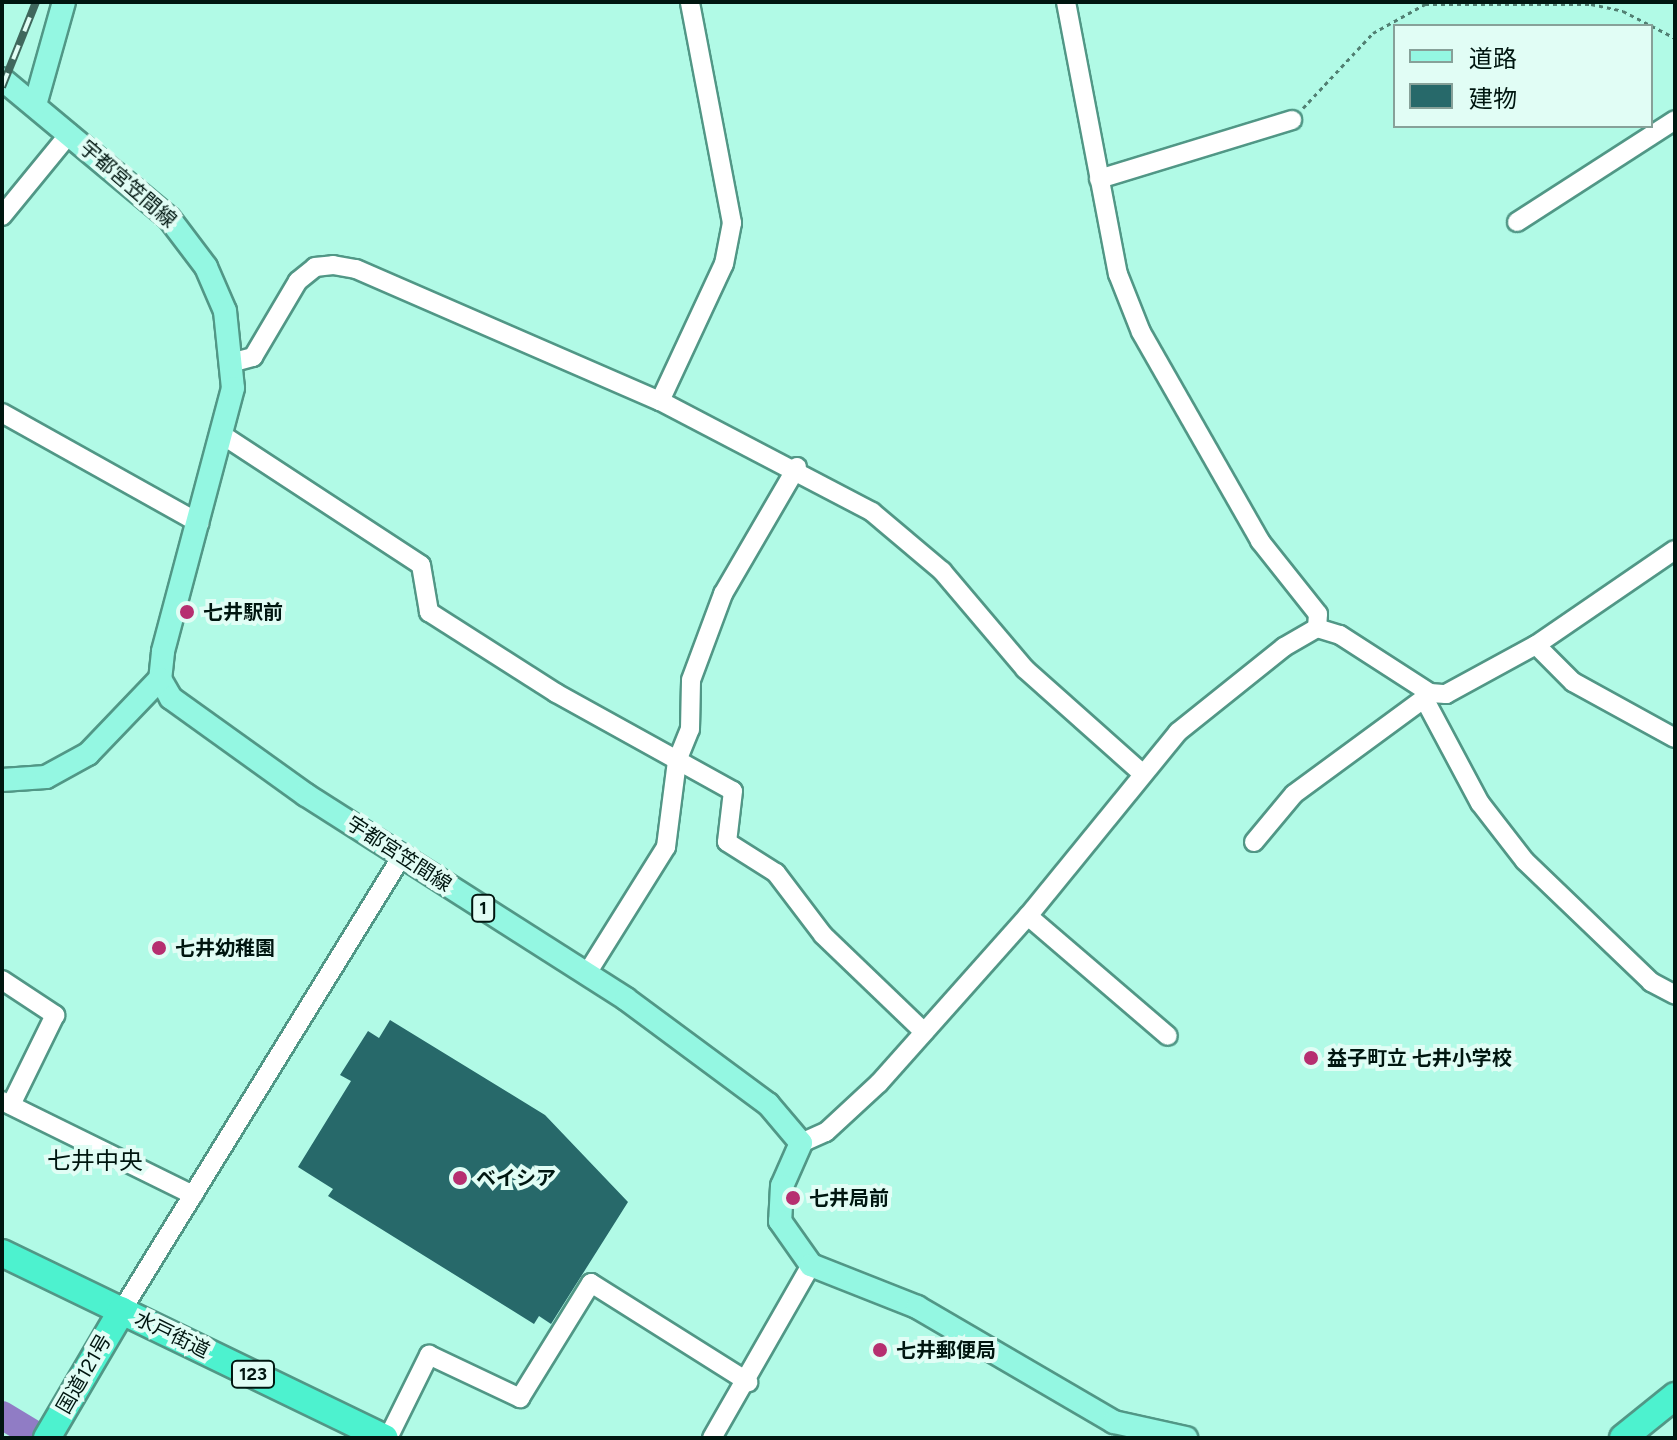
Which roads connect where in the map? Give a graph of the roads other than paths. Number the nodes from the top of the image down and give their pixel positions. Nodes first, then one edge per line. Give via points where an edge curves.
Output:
1 (64, 2) edge
2 (690, 2) edge
3 (1066, 2) edge
4 (2, 79) edge
5 (35, 105) junction
6 (1292, 120) road end
7 (1675, 120) edge
8 (70, 133) junction
9 (1099, 179) junction
10 (2, 216) edge
11 (1517, 222) dead end
12 (234, 362) junction
13 (660, 401) junction
14 (2, 413) edge
15 (224, 436) junction
16 (797, 467) junction
17 (199, 523) junction
18 (1675, 550) edge
19 (1317, 628) junction
20 (1536, 645) junction
21 (160, 679) junction
22 (1428, 698) junction
23 (1675, 738) edge
24 (677, 761) junction
25 (1143, 774) junction
26 (2, 780) edge
27 (1254, 842) dead end
28 (402, 856) junction
29 (1028, 916) junction
30 (586, 975) junction
31 (2, 980) edge
32 (1675, 995) edge
33 (924, 1032) junction
34 (1168, 1036) dead end
35 (6, 1103) edge
36 (801, 1143) junction
37 (193, 1195) junction
38 (2, 1253) edge
39 (811, 1265) junction
40 (122, 1310) junction
41 (748, 1382) junction
42 (1675, 1396) edge
43 (718, 1435) edge
44 (47, 1438) edge
45 (386, 1438) edge
46 (1186, 1438) edge
47 (1623, 1438) edge

1 - 5 main road
2 - 13 street via 732,223 724,264
3 - 9 street
4 - 5 main road, 宇都宮笠間線
5 - 8 main road, 宇都宮笠間線
6 - 9 street
7 - 11 street
8 - 10 street
8 - 12 main road, 宇都宮笠間線 via 187,237 217,287
9 - 19 street via 1118,274 1141,332 1260,541 1318,614
12 - 13 street via 253,357 298,281 315,267 333,265 356,269
12 - 15 main road, 宇都宮笠間線
13 - 16 street
14 - 17 street
15 - 17 main road, 宇都宮笠間線
15 - 24 street via 421,565 429,612
16 - 24 street via 723,594 691,680 690,729
16 - 25 street via 872,512 942,571 1025,669
17 - 21 main road, 宇都宮笠間線
18 - 20 street
19 - 22 street via 1340,635
19 - 25 street via 1178,732
20 - 22 street via 1468,687
20 - 23 street via 1573,682
21 - 26 main road via 88,754 46,777
21 - 28 main road, 宇都宮笠間線 / 1 via 171,698 235,747
22 - 27 street via 1294,794
22 - 32 street via 1480,803 1525,861 1651,982
24 - 30 street via 666,847
24 - 33 street via 733,791 727,842 776,873 823,935
25 - 29 street
28 - 30 main road, 宇都宮笠間線 / 1
28 - 37 street
29 - 33 street
29 - 34 street
30 - 36 main road, 宇都宮笠間線 / 1 via 768,1104
31 - 35 street via 55,1015
33 - 36 street via 858,1105
35 - 37 street
36 - 39 main road via 782,1186 780,1221
37 - 40 street
38 - 40 highway, 水戸街道 / 123
39 - 41 street
39 - 46 main road via 917,1307 1114,1422
40 - 44 highway, 国道121号
40 - 45 highway, 水戸街道 / 123
41 - 43 street
41 - 45 street via 591,1283 520,1398 429,1355
42 - 47 highway

